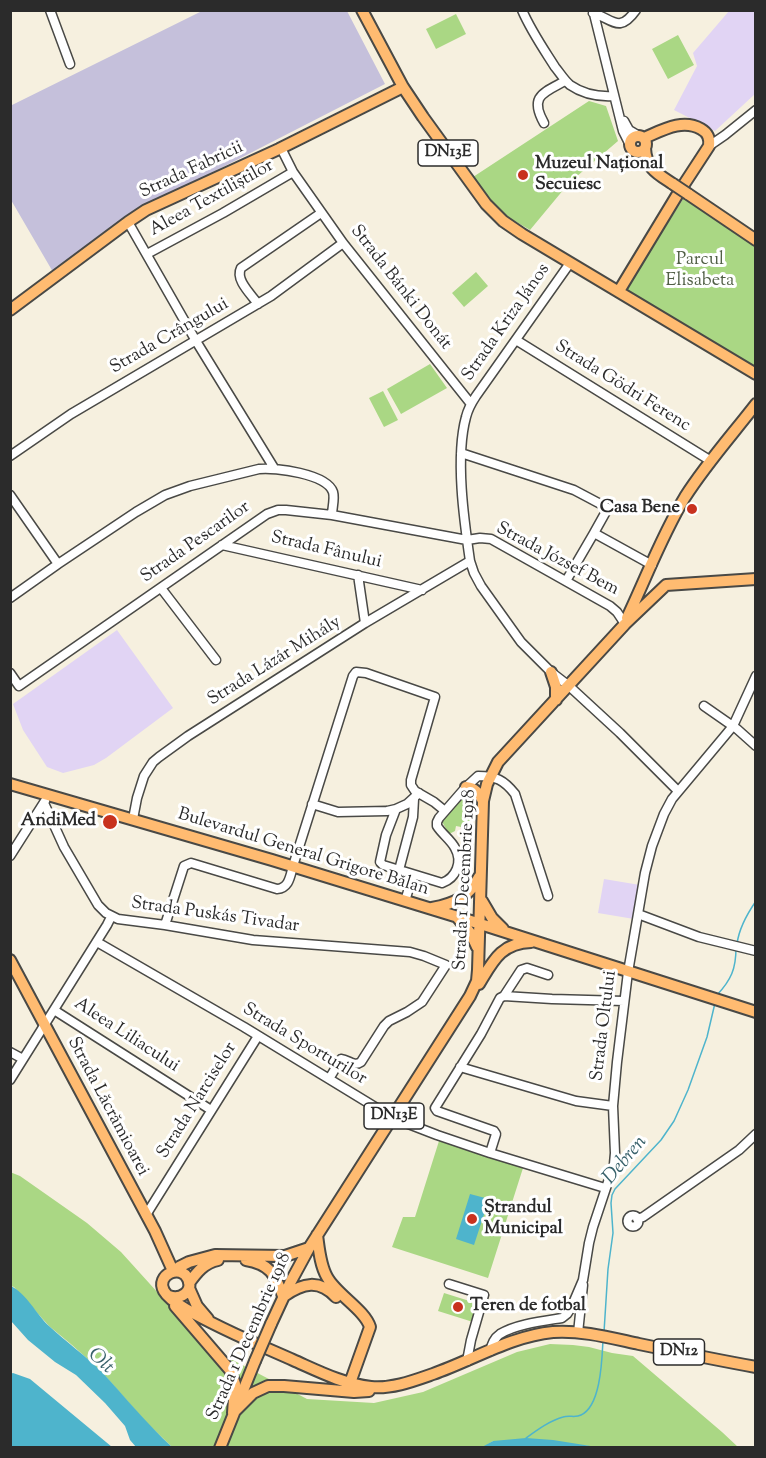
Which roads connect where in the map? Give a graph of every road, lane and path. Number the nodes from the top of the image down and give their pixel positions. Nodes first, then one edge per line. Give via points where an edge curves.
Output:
1 (50, 10) edge
2 (362, 10) edge
3 (522, 10) edge
4 (636, 10) edge
5 (593, 12) edge
6 (70, 64) dead end
7 (565, 81) junction
8 (403, 87) junction
9 (614, 96) junction
10 (756, 110) edge
11 (619, 113) junction
12 (544, 123) dead end
13 (643, 142) junction
14 (630, 145) joint
15 (709, 146) junction
16 (281, 148) junction
17 (293, 172) junction
18 (321, 213) junction
19 (128, 222) junction
20 (756, 240) edge
21 (343, 243) junction
22 (147, 254) junction
23 (570, 262) junction
24 (619, 291) junction
25 (258, 304) junction
26 (10, 310) edge
27 (516, 340) junction
28 (196, 341) junction
29 (756, 374) edge
30 (471, 404) junction
31 (756, 404) edge
32 (462, 453) junction
33 (10, 456) edge
34 (711, 461) junction
35 (274, 468) junction
36 (10, 495) edge
37 (332, 515) junction
38 (594, 532) junction
39 (467, 540) junction
40 (222, 545) junction
41 (470, 561) junction
42 (58, 564) junction
43 (652, 565) junction
44 (358, 575) junction
45 (756, 579) edge
46 (566, 581) junction
47 (666, 585) junction
48 (161, 588) junction
49 (422, 590) junction
50 (10, 598) edge
51 (365, 623) junction
52 (625, 624) junction
53 (216, 660) dead end
54 (551, 672) junction
55 (10, 673) edge
56 (756, 676) edge
57 (569, 686) junction
58 (556, 700) junction
59 (704, 706) dead end
60 (733, 726) junction
61 (756, 746) edge
62 (490, 776) junction
63 (10, 784) edge
64 (465, 787) junction
65 (678, 791) junction
66 (416, 796) junction
67 (45, 799) junction
68 (483, 801) junction
69 (312, 804) junction
70 (396, 809) junction
71 (445, 811) junction
72 (133, 819) junction
73 (10, 856) edge
74 (293, 866) junction
75 (399, 870) junction
76 (481, 874) junction
77 (413, 875) junction
78 (480, 893) junction
79 (548, 896) dead end
80 (405, 901) junction
81 (429, 908) junction
82 (638, 914) junction
83 (455, 916) junction
84 (111, 917) junction
85 (480, 923) junction
86 (165, 926) junction
87 (508, 933) junction
88 (97, 942) junction
89 (537, 942) junction
90 (756, 951) edge
91 (479, 952) junction
92 (10, 960) edge
93 (628, 972) junction
94 (548, 975) dead end
95 (506, 995) junction
96 (470, 996) junction
97 (624, 1001) junction
98 (54, 1010) junction
99 (756, 1012) edge
100 (44, 1025) junction
101 (258, 1036) junction
102 (10, 1052) edge
103 (23, 1059) junction
104 (460, 1067) junction
105 (329, 1079) junction
106 (10, 1080) edge
107 (613, 1106) junction
108 (211, 1110) junction
109 (393, 1118) junction
110 (756, 1134) edge
111 (490, 1153) junction
112 (605, 1188) junction
113 (146, 1215) junction
114 (637, 1219) dead end
115 (317, 1235) junction
116 (309, 1248) junction
117 (174, 1271) junction
118 (583, 1280) junction
119 (449, 1284) dead end
120 (189, 1285) junction
121 (167, 1295) junction
122 (283, 1296) junction
123 (216, 1324) junction
124 (583, 1333) junction
125 (366, 1339) junction
126 (490, 1351) junction
127 (467, 1361) junction
128 (756, 1367) edge
129 (355, 1369) junction
130 (350, 1383) junction
131 (390, 1386) junction
132 (374, 1387) junction
133 (234, 1413) junction
134 (220, 1448) edge

1 - 6 street
2 - 8 main road, DN13E
3 - 7 street via 534,36
4 - 5 street via 618,24
5 - 9 street
7 - 9 street via 590,94
7 - 12 street via 542,94 537,103
8 - 16 main road, Strada Fabricii
8 - 23 main road, DN13E via 494,213
9 - 11 street
10 - 15 street
11 - 13 street via 629,130
11 - 14 street
13 - 14 main road via 632,138
13 - 15 main road via 683,124 703,130 710,139
13 - 20 main road, bridge via 652,169
15 - 24 main road
16 - 17 street, Strada Bánki Donát
16 - 19 main road, Strada Fabricii
17 - 18 street, Strada Bánki Donát
17 - 22 street, Aleea Textiliștilor
18 - 21 street, Strada Bánki Donát
18 - 25 street via 241,268 240,278
19 - 22 street
19 - 26 main road, Strada Fabricii
21 - 25 street, Strada Crângului
21 - 30 street, Strada Bánki Donát
22 - 28 street
23 - 24 main road, DN13E
23 - 27 street, Strada Kriza János
24 - 29 main road, DN13E
25 - 28 street, Strada Crângului
27 - 30 street, Strada Kriza János
27 - 34 street, Strada Gödri Ferenc
28 - 33 street, Strada Crângului via 71,414
28 - 35 street
30 - 32 street via 465,417
31 - 34 main road, DN13E
32 - 38 street via 574,490 608,508
32 - 39 street
34 - 43 main road, DN13E via 675,514
35 - 37 street via 325,482 333,492
35 - 42 street via 165,495
36 - 42 street
37 - 39 street, Strada Pescarilor
37 - 40 street, Strada Pescarilor via 272,512
38 - 43 street
38 - 46 street
39 - 41 street
39 - 46 street, Strada József Bem via 491,539
40 - 44 street, Strada Fânului
40 - 48 street, Strada Pescarilor
41 - 49 street, Strada Lázár Mihály
41 - 54 street via 512,632
42 - 50 street
43 - 47 main road via 655,579
43 - 52 main road, DN13E
44 - 49 street, Strada Fânului
44 - 51 street
45 - 47 main road
46 - 52 street, Strada József Bem via 614,609
47 - 52 main road, Strada 1 Decembrie 1918 / DN13E
48 - 53 street
48 - 55 street, Strada Pescarilor via 19,686
49 - 51 street, Strada Lázár Mihály
51 - 72 street, Strada Lázár Mihály via 153,762 144,776
52 - 57 main road, Strada 1 Decembrie 1918 / DN13E
54 - 57 street
54 - 58 main road
56 - 60 street, Strada Oltului
57 - 58 main road, Strada 1 Decembrie 1918 / DN13E
57 - 65 street
58 - 62 main road, Strada 1 Decembrie 1918 / DN13E via 504,755
59 - 60 street
60 - 61 street
60 - 65 street, Strada Oltului
62 - 64 street via 478,776
62 - 68 main road, Strada 1 Decembrie 1918 / DN13E
62 - 79 street via 504,782 514,794
63 - 67 main road, Bulevardul General Grigore Bălan
64 - 68 main road via 477,791
64 - 71 street
65 - 82 street, Strada Oltului via 652,846
66 - 69 street via 411,780 435,699 356,672
66 - 70 street
66 - 71 street
66 - 75 street
67 - 72 main road, Bulevardul General Grigore Bălan
67 - 73 street
67 - 84 street, Strada Puskás Tivadar via 64,847 101,909
68 - 76 main road, Strada 1 Decembrie 1918 / DN13E
69 - 70 street via 338,812
69 - 74 street
70 - 75 street via 380,862
71 - 77 street via 436,822 455,848 457,871 442,883
72 - 74 main road, Bulevardul General Grigore Bălan
74 - 80 main road, Bulevardul General Grigore Bălan
74 - 86 street via 285,886 277,889 190,863 184,866
75 - 77 street
76 - 78 main road, Strada 1 Decembrie 1918 / DN13E
76 - 81 main road via 463,897
77 - 80 street
78 - 85 main road, Strada 1 Decembrie 1918 / DN13E
78 - 87 main road via 488,914
80 - 81 main road, Bulevardul General Grigore Bălan
81 - 83 main road, Bulevardul General Grigore Bălan
82 - 90 street via 690,934
82 - 93 street, Strada Oltului
83 - 85 main road, Bulevardul General Grigore Bălan
83 - 91 main road via 471,934
84 - 86 street, Strada Puskás Tivadar
84 - 88 street
85 - 87 main road, Bulevardul General Grigore Bălan
85 - 91 main road, Strada 1 Decembrie 1918 / DN13E
86 - 105 street, Strada Puskás Tivadar via 277,943 410,952 446,965 422,1002 389,1020 361,1062 354,1064 342,1059
87 - 89 main road, Bulevardul General Grigore Bălan
88 - 98 street
88 - 101 street, Strada Sporturilor
89 - 93 main road, Bulevardul General Grigore Bălan
89 - 96 main road via 519,943 502,951
91 - 96 main road, Strada 1 Decembrie 1918 / DN13E via 477,981
92 - 100 main road, Strada Lăcrămioarei
93 - 97 street, Strada Oltului
93 - 99 main road, Bulevardul General Grigore Bălan
94 - 95 street via 527,968 520,970
95 - 97 street
95 - 104 street via 500,998
96 - 109 main road, Strada 1 Decembrie 1918 / DN13E
97 - 107 street, Strada Oltului
98 - 100 street
98 - 108 street, Aleea Liliacului
100 - 103 street
100 - 113 main road, Strada Lăcrămioarei
101 - 105 street, Strada Sporturilor
101 - 108 street, Strada Narciselor
102 - 103 street
103 - 106 street
104 - 107 street via 576,1101
104 - 111 street via 435,1110 494,1131
105 - 109 street, Strada Sporturilor
107 - 112 street, Strada Oltului via 615,1158
108 - 113 street, Strada Narciselor
109 - 111 street, Strada Sporturilor
109 - 115 main road, Strada 1 Decembrie 1918 / DN13E
110 - 114 street via 739,1150
111 - 112 street, Strada Sporturilor
112 - 118 street, Strada Oltului
113 - 117 main road, Strada Lăcrămioarei
115 - 116 main road, Strada 1 Decembrie 1918 / DN13E
115 - 125 main road via 327,1277 366,1319 370,1327
116 - 117 main road via 285,1256 215,1255
116 - 122 main road, Strada 1 Decembrie 1918 / DN13E
117 - 120 main road via 183,1273
117 - 121 main road via 162,1282
118 - 124 street
118 - 126 street, Strada Oltului via 562,1318 500,1335
119 - 127 street via 484,1295
120 - 121 main road via 181,1297
120 - 122 main road via 203,1267 214,1261 248,1260 271,1271
120 - 123 main road, DN12 via 197,1306
121 - 123 main road, DN12
121 - 133 main road via 230,1370 235,1384
122 - 125 main road via 303,1286 322,1287 359,1321
122 - 133 main road, Strada 1 Decembrie 1918 / DN13E, bridge
123 - 130 main road, DN12
124 - 126 main road, DN12 via 551,1332
124 - 128 main road, DN12
125 - 129 main road
126 - 127 main road, DN12
127 - 131 main road, DN12
129 - 130 main road
129 - 132 main road via 360,1378
130 - 132 main road, DN12
131 - 132 main road, DN12
131 - 133 main road via 354,1392 268,1386 253,1393
133 - 134 main road, Strada 1 Decembrie 1918 / DN13E

